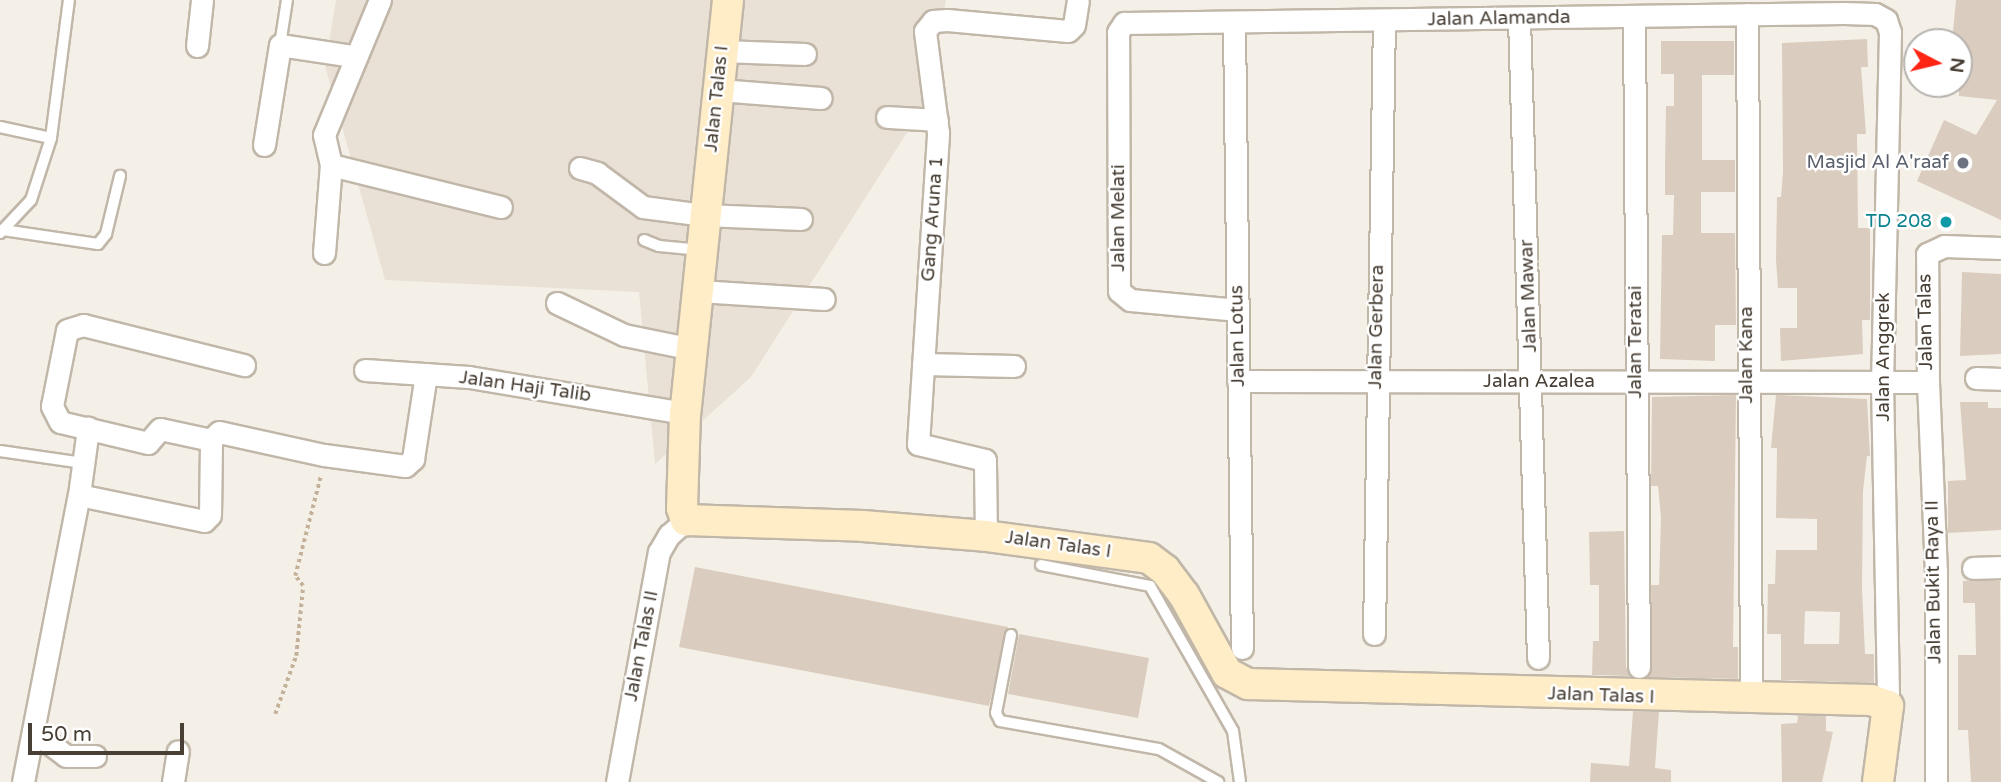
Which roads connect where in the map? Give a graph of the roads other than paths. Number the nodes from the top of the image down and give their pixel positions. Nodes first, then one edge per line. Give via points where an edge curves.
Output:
1 (69, 0) edge
2 (202, 0) edge
3 (287, 0) edge
4 (380, 0) edge
5 (728, 0) edge
6 (1078, 0) edge
7 (1585, 9) edge
8 (1465, 10) edge
9 (1747, 14) junction
10 (1875, 14) joint
11 (1634, 16) junction
12 (1519, 18) junction
13 (1384, 21) junction
14 (1124, 23) joint
15 (1234, 24) junction
16 (280, 45) junction
17 (197, 46) dead end
18 (721, 51) junction
19 (805, 54) dead end
20 (353, 56) junction
21 (719, 90) junction
22 (821, 99) dead end
23 (887, 117) dead end
24 (937, 120) junction
25 (0, 127) edge
26 (51, 138) junction
27 (264, 145) dead end
28 (331, 165) junction
29 (580, 168) dead end
30 (120, 176) dead end
31 (501, 207) dead end
32 (704, 215) junction
33 (800, 219) dead end
34 (2, 232) edge
35 (644, 240) dead end
36 (2001, 248) edge
37 (701, 250) junction
38 (324, 253) dead end
39 (699, 291) junction
40 (824, 299) dead end
41 (557, 303) dead end
42 (1238, 310) junction
43 (693, 349) junction
44 (923, 363) junction
45 (244, 365) dead end
46 (1014, 366) dead end
47 (365, 370) dead end
48 (426, 374) junction
49 (1976, 378) dead end
50 (2001, 379) edge
51 (1238, 381) junction
52 (1375, 382) junction
53 (1532, 382) junction
54 (1636, 382) junction
55 (1746, 382) junction
56 (1882, 382) junction
57 (1928, 382) junction
58 (685, 414) junction
59 (88, 428) junction
60 (211, 440) junction
61 (0, 451) edge
62 (83, 463) junction
63 (79, 495) junction
64 (687, 520) junction
65 (986, 536) junction
66 (1041, 565) dead end
67 (2001, 567) edge
68 (1973, 568) dead end
69 (1374, 634) dead end
70 (1011, 635) dead end
71 (1242, 648) dead end
72 (1538, 658) dead end
73 (1639, 667) dead end
74 (1751, 696) junction
75 (1888, 706) junction
76 (33, 731) junction
77 (178, 751) dead end
78 (95, 756) dead end
79 (23, 782) edge
80 (173, 782) edge
81 (617, 782) edge
82 (1217, 782) edge
83 (1240, 782) edge
84 (1878, 782) edge
85 (1936, 782) edge

1 - 26 lane
2 - 17 street
3 - 16 lane
4 - 20 street
5 - 18 street, Jalan Talas I
6 - 24 street, Gang Aruna 1 via 1074,25 1061,33 947,20 929,23 925,31
7 - 11 street, Jalan Alamanda
7 - 12 street, Jalan Alamanda
8 - 12 street, Jalan Alamanda
8 - 13 street, Jalan Alamanda
9 - 10 street, Jalan Alamanda
9 - 11 street, Jalan Alamanda
9 - 55 street, Jalan Kana
10 - 56 street, Jalan Anggrek via 1886,20 1890,32
11 - 54 street, Jalan Teratai
12 - 53 street, Jalan Mawar
13 - 15 street, Jalan Alamanda
13 - 52 street, Jalan Gerbera
14 - 15 street, Jalan Alamanda
14 - 42 street, Jalan Melati via 1118,32 1119,291 1130,300
15 - 42 street, Jalan Lotus
16 - 20 street
16 - 27 street
18 - 19 street
18 - 21 street, Jalan Talas I
20 - 28 street via 324,135
21 - 22 street
21 - 32 street, Jalan Talas I
23 - 24 street
24 - 44 street, Gang Aruna 1
25 - 26 lane
26 - 34 lane via 31,200
28 - 31 street
28 - 38 street
29 - 32 street via 597,173 643,207
30 - 34 lane via 106,234 98,244
32 - 33 street
32 - 37 street, Jalan Talas I
35 - 37 lane
36 - 57 street, Jalan Talas via 1944,246 1924,259
37 - 39 street, Jalan Talas I
39 - 40 street
39 - 43 street, Jalan Talas I
41 - 43 street via 624,335
42 - 51 street, Jalan Lotus
43 - 58 street, Jalan Talas I
44 - 46 street
44 - 65 street, Gang Aruna 1 via 918,444 985,460
45 - 59 street via 72,326 66,330 52,406 60,422
47 - 48 street, Jalan Haji Talib
48 - 58 street, Jalan Haji Talib via 560,390
48 - 60 street via 408,464 324,455 222,432
49 - 50 street
51 - 52 street, Jalan Azalea
51 - 71 street, Jalan Lotus
52 - 53 street, Jalan Azalea
52 - 69 street, Jalan Gerbera
53 - 54 street, Jalan Azalea
53 - 72 street, Jalan Mawar
54 - 55 street, Jalan Azalea
54 - 73 street, Jalan Teratai
55 - 56 street, Jalan Azalea
55 - 74 street, Jalan Kana
56 - 57 street, Jalan Talas
56 - 75 street, Jalan Anggrek
57 - 85 street, Jalan Bukit Raya II via 1936,570
58 - 64 street, Jalan Talas I via 682,508
59 - 60 street via 148,443 160,429
59 - 62 street
60 - 63 street via 210,515 204,521
61 - 62 lane
62 - 63 street
63 - 76 street
64 - 65 street, Jalan Talas I
64 - 81 street, Jalan Talas II via 669,535 659,552
65 - 74 street, Jalan Talas I via 1149,558 1184,595 1227,673 1248,684 1642,698
66 - 83 lane via 1150,586 1233,731
67 - 68 street
70 - 82 lane via 996,713 1000,721 1159,749
74 - 75 street, Jalan Talas I via 1861,698
75 - 84 street
76 - 78 street via 66,756
76 - 79 street
77 - 80 street

